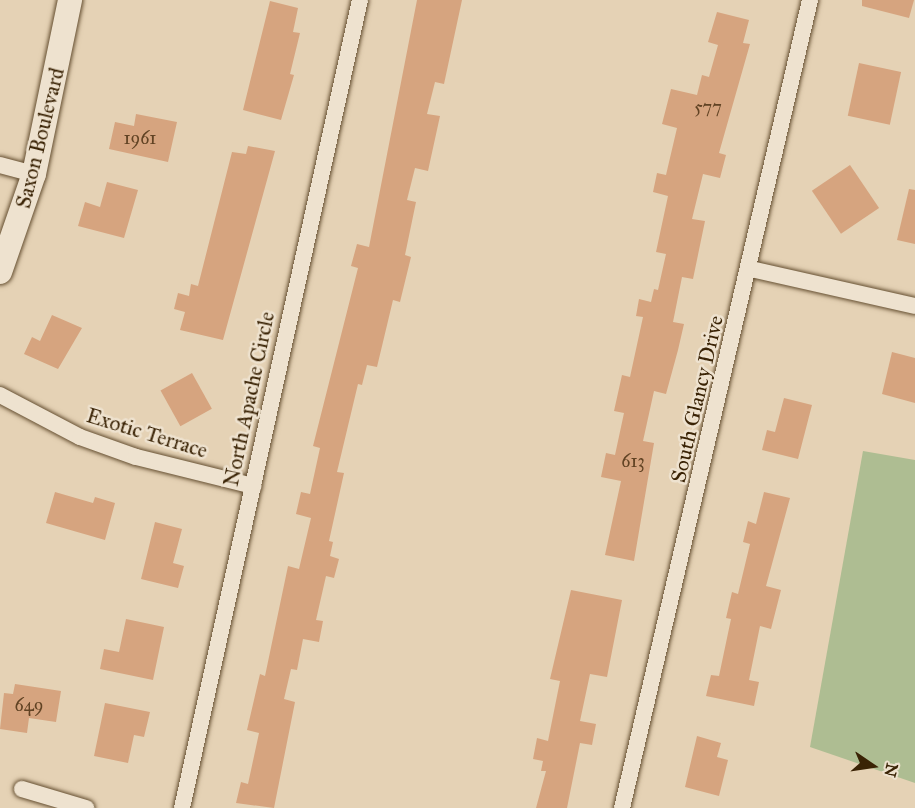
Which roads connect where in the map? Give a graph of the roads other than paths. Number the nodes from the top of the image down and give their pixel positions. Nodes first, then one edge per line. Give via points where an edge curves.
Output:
1 (70, 0) edge
2 (360, 0) edge
3 (810, 0) edge
4 (0, 165) edge
5 (34, 174) junction
6 (751, 268) junction
7 (0, 272) edge
8 (915, 306) edge
9 (0, 395) edge
10 (253, 486) junction
11 (22, 789) dead end
12 (86, 808) edge
13 (182, 808) edge
14 (622, 808) edge

1 - 5 main road, Saxon Boulevard
2 - 10 street, North Apache Circle
3 - 6 street, South Glancy Drive
4 - 5 street
5 - 7 main road, Saxon Boulevard
6 - 8 street
6 - 14 street, South Glancy Drive
9 - 10 street, Exotic Terrace via 108,447
10 - 13 street, North Apache Circle
11 - 12 street

